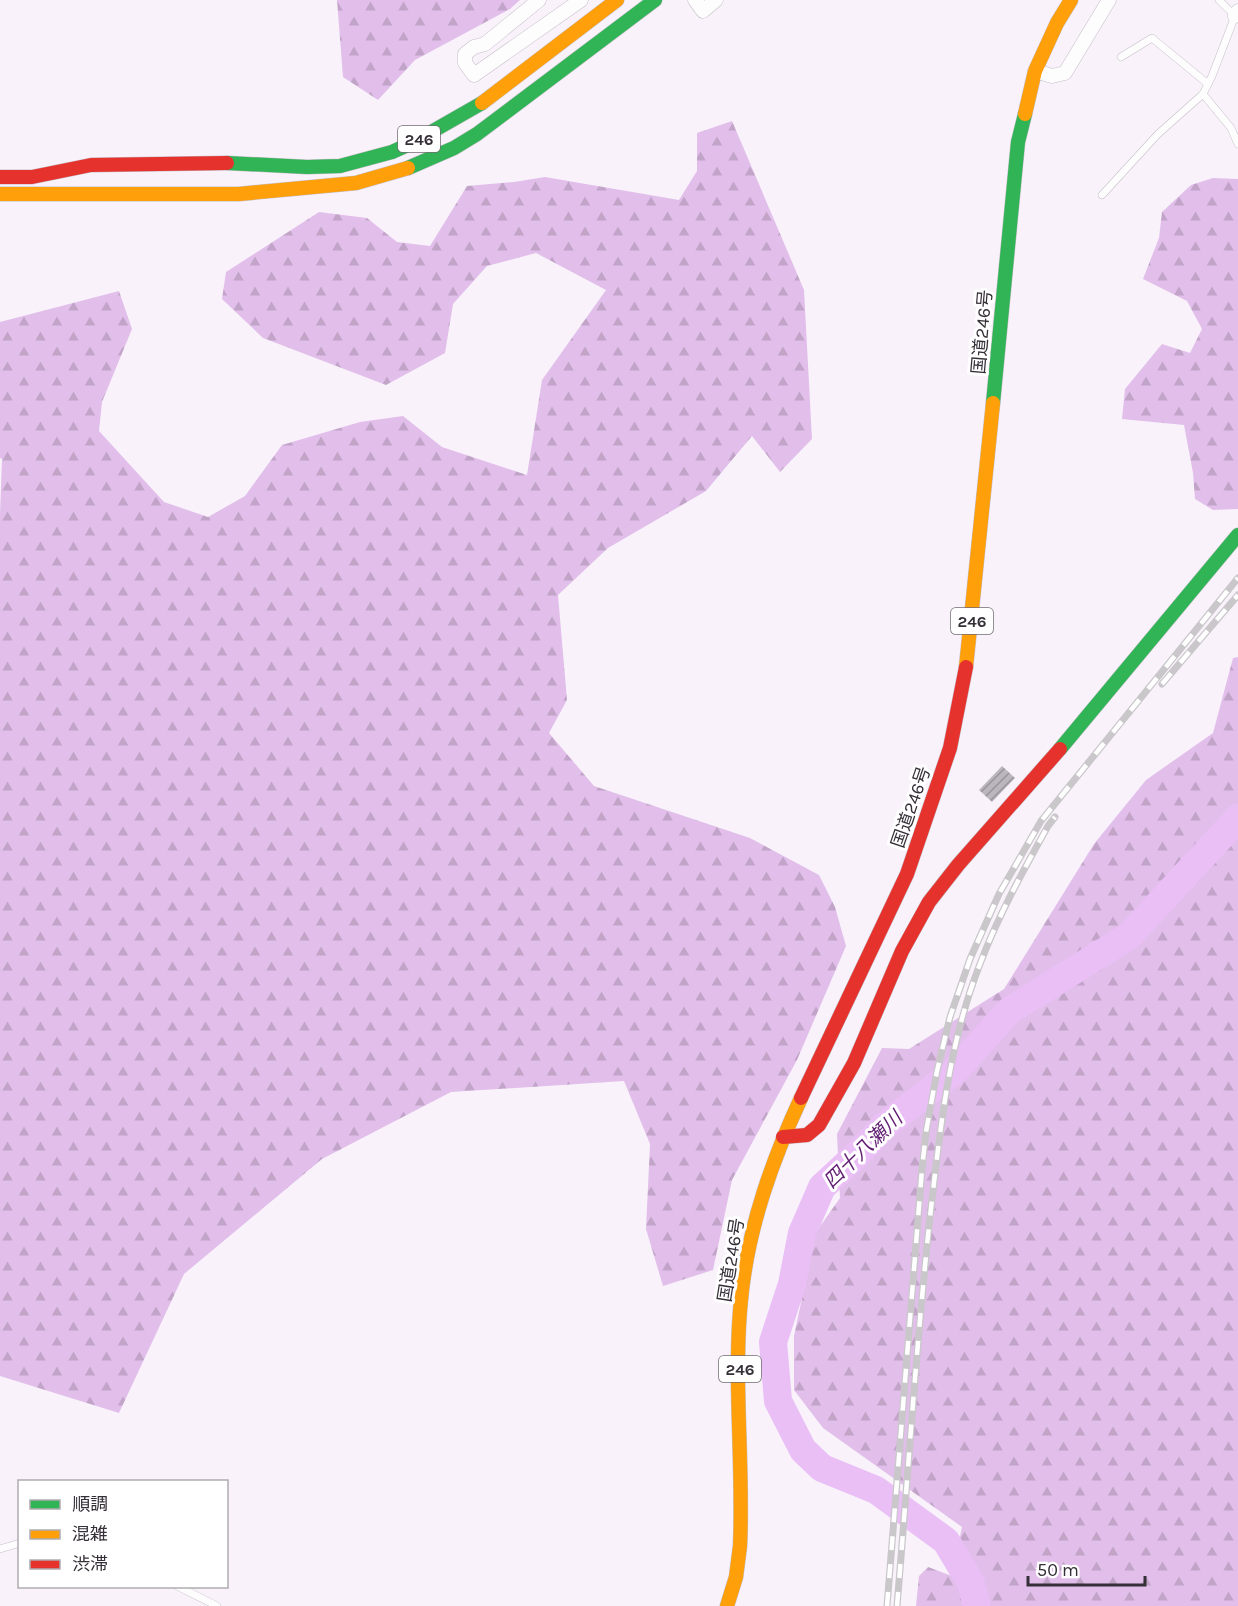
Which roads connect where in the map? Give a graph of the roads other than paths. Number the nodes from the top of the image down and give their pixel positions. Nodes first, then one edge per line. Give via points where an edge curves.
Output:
1 (539, 0) edge
2 (581, 0) edge
3 (617, 0) edge
4 (655, 0) edge
5 (695, 0) edge
6 (716, 0) edge
7 (1071, 0) edge
8 (1078, 0) edge
9 (1109, 0) edge
10 (1219, 0) edge
11 (1236, 13) edge
12 (1057, 22) junction
13 (1121, 57) dead end
14 (1035, 71) junction
15 (1208, 84) junction
16 (1203, 94) junction
17 (1238, 144) edge
18 (0, 177) edge
19 (0, 194) edge
20 (1102, 195) dead end
21 (1238, 535) edge
22 (783, 1137) junction
23 (18, 1544) edge
24 (0, 1549) edge
25 (179, 1588) edge
26 (218, 1606) edge
27 (727, 1606) edge

1 - 2 street via 485,44 465,54 465,63 474,75
3 - 18 main road, 246 via 479,106 392,152 340,166 91,165 32,177
4 - 19 main road via 477,134 394,173 356,183 239,194
5 - 6 street via 703,11
7 - 12 main road, 国道246号 / 246
8 - 12 main road
9 - 14 street via 1065,72 1052,76
10 - 11 lane
11 - 15 lane
12 - 14 main road, 国道246号 / 246
13 - 15 lane via 1152,38
14 - 22 main road, 国道246号 / 246 via 1018,142 968,657 950,748 907,873
15 - 16 lane
16 - 17 lane via 1231,128
16 - 20 lane via 1158,134
21 - 22 main road via 929,902 902,951 854,1063 819,1125 807,1135
22 - 27 main road, 国道246号 / 246 via 756,1215 740,1314 741,1548
23 - 24 lane
25 - 26 lane

